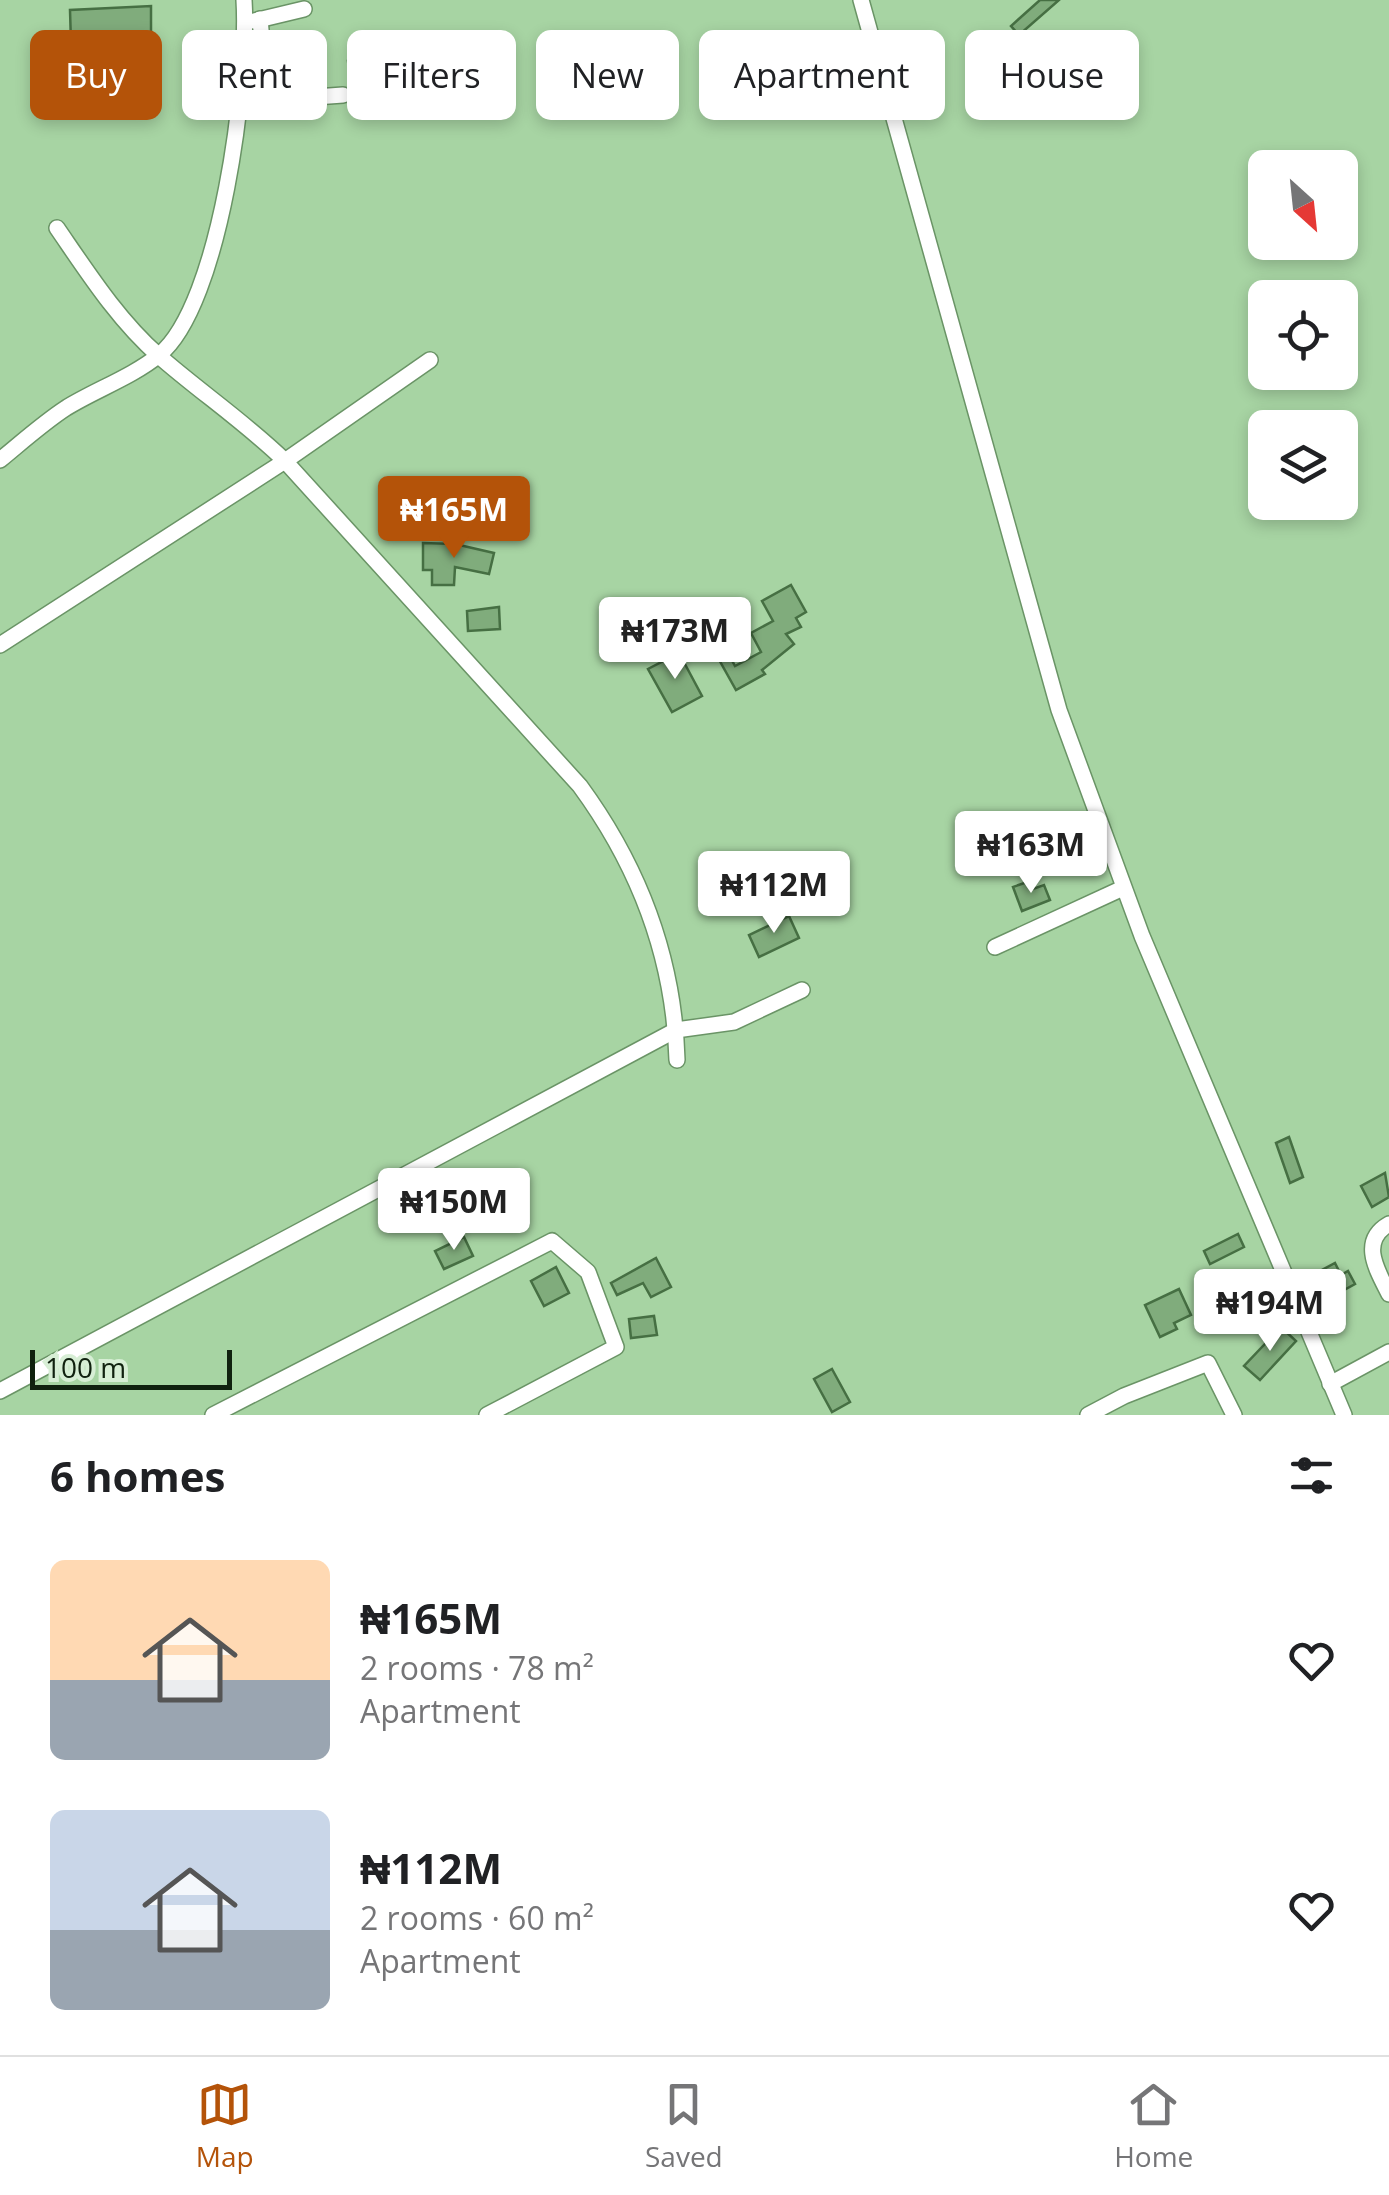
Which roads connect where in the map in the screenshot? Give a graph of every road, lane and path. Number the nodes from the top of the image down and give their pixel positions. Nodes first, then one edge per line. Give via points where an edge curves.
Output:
1 (244, 0) edge
2 (861, 0) edge
3 (304, 9) dead end
4 (253, 21) junction
5 (343, 96) dead end
6 (57, 228) dead end
7 (158, 356) junction
8 (430, 360) dead end
9 (0, 460) edge
10 (284, 461) junction
11 (0, 645) edge
12 (1124, 888) junction
13 (995, 947) dead end
14 (802, 990) dead end
15 (676, 1030) junction
16 (677, 1060) dead end
17 (1389, 1224) edge
18 (1389, 1294) edge
19 (1389, 1352) edge
20 (1330, 1384) junction
21 (0, 1391) edge
22 (212, 1415) edge
23 (487, 1415) edge
24 (1090, 1415) edge
25 (1234, 1415) edge
26 (1344, 1415) edge

1 - 4 street
2 - 12 street via 1058,710
3 - 4 street
4 - 5 street via 267,95
4 - 7 street via 213,249 185,321
6 - 7 street
7 - 9 street via 63,410
7 - 10 street
8 - 10 street
10 - 11 street
10 - 15 street via 604,819 651,912
12 - 13 street
12 - 20 street
14 - 15 street via 734,1022
15 - 16 street
15 - 21 street
17 - 18 street via 1371,1244
19 - 20 street
20 - 26 street
22 - 23 street via 552,1241 588,1272 616,1347
24 - 25 street via 1208,1363

